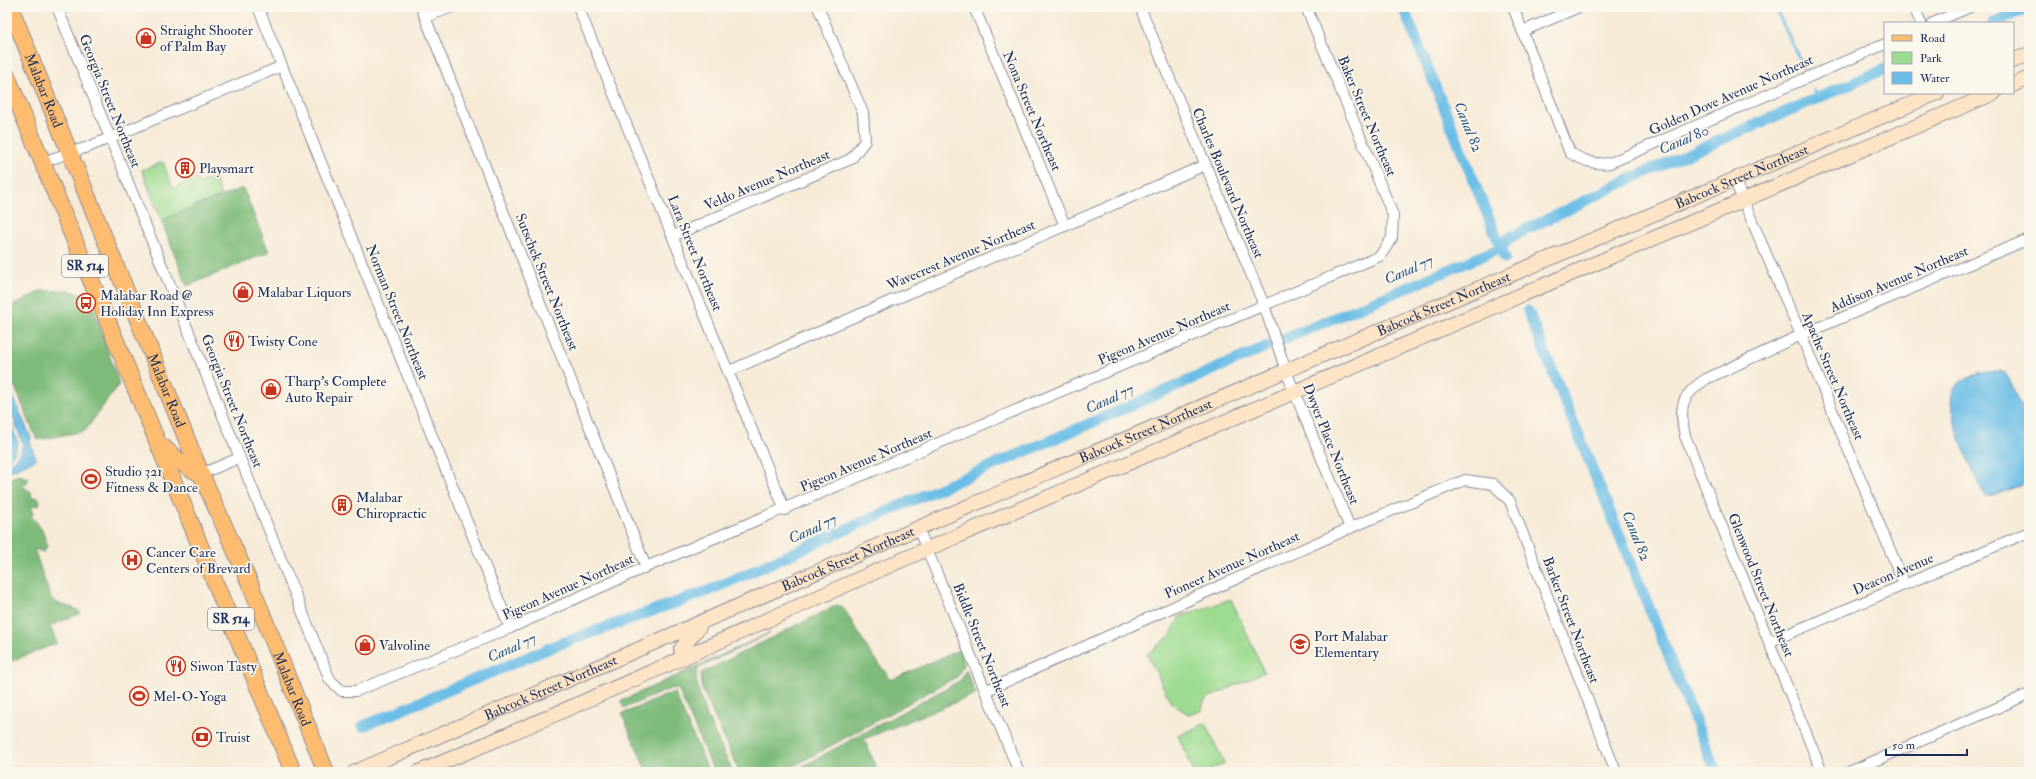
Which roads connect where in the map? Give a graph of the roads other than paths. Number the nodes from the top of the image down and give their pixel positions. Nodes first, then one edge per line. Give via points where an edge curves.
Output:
1 (10, 7) edge
2 (56, 7) edge
3 (258, 7) edge
4 (421, 7) edge
5 (452, 7) edge
6 (578, 7) edge
7 (818, 7) edge
8 (974, 7) edge
9 (1140, 7) edge
10 (1306, 7) edge
11 (1513, 7) edge
12 (1579, 7) edge
13 (1914, 7) edge
14 (1970, 7) edge
15 (426, 17) junction
16 (1921, 22) edge
17 (1934, 22) edge
18 (1523, 31) junction
19 (1884, 44) edge
20 (2029, 54) edge
21 (2014, 61) edge
22 (282, 66) junction
23 (7, 76) edge
24 (2029, 78) edge
25 (2014, 85) edge
26 (1935, 94) edge
27 (1992, 94) edge
28 (110, 138) junction
29 (70, 153) junction
30 (42, 162) junction
31 (1205, 165) junction
32 (1734, 179) junction
33 (1743, 200) junction
34 (1065, 226) junction
35 (673, 236) junction
36 (1392, 238) joint
37 (2029, 239) edge
38 (1264, 305) junction
39 (1801, 335) junction
40 (1286, 370) junction
41 (729, 371) junction
42 (1295, 392) junction
43 (1682, 406) joint
44 (158, 441) junction
45 (239, 458) junction
46 (201, 474) junction
47 (1493, 484) joint
48 (785, 510) junction
49 (918, 528) junction
50 (1350, 528) junction
51 (2029, 532) edge
52 (927, 549) junction
53 (646, 567) junction
54 (1904, 584) junction
55 (702, 623) junction
56 (510, 628) junction
57 (1769, 642) junction
58 (683, 657) junction
59 (342, 691) joint
60 (985, 691) junction
61 (2029, 694) edge
62 (293, 772) edge
63 (326, 772) edge
64 (355, 772) edge
65 (419, 772) edge
66 (1019, 772) edge
67 (1616, 772) edge
68 (1822, 772) edge
69 (1849, 772) edge

1 - 29 main road, Malabar Road / SR 514
2 - 28 street, Georgia Street Northeast
3 - 22 street, Norman Street Northeast
4 - 15 street, Sutschek Street Northeast
5 - 15 street
6 - 35 street, Lara Street Northeast
7 - 35 street, Veldo Avenue Northeast via 863,112 865,141 851,159
8 - 34 street, Nona Street Northeast
9 - 31 street, Charles Boulevard Northeast
10 - 36 street, Baker Street Northeast via 1393,215
11 - 18 street
12 - 18 street
13 - 16 street
14 - 17 street
15 - 53 street, Sutschek Street Northeast
18 - 19 street, Golden Dove Avenue Northeast via 1570,153 1587,162 1598,164 1610,163
20 - 21 main road
22 - 28 street
22 - 56 street, Norman Street Northeast
23 - 30 main road, Malabar Road / SR 514
24 - 25 main road
26 - 32 main road, Babcock Street Northeast
27 - 33 main road, Babcock Street Northeast
28 - 29 street
28 - 45 street, Georgia Street Northeast
29 - 30 street
29 - 46 main road, Malabar Road / SR 514
30 - 44 main road, Malabar Road / SR 514
31 - 34 street, Wavecrest Avenue Northeast
31 - 38 street, Charles Boulevard Northeast
32 - 33 street, Apache Street Northeast
32 - 40 main road, Babcock Street Northeast
33 - 39 street, Apache Street Northeast
33 - 42 main road, Babcock Street Northeast
34 - 41 street, Wavecrest Avenue Northeast
35 - 41 street, Lara Street Northeast
36 - 38 street, Pigeon Avenue Northeast via 1380,256
37 - 39 street, Addison Avenue Northeast
38 - 40 street, Charles Boulevard Northeast
38 - 48 street, Pigeon Avenue Northeast
39 - 43 street, Addison Avenue Northeast via 1706,379 1694,387
39 - 54 street, Apache Street Northeast
40 - 42 street, Dwyer Place Northeast
40 - 49 main road, Babcock Street Northeast
41 - 48 street, Lara Street Northeast
42 - 50 street, Dwyer Place Northeast
42 - 52 main road, Babcock Street Northeast
43 - 57 street, Glenwood Street Northeast via 1685,436
44 - 46 main road via 188,469
44 - 62 main road, Malabar Road / SR 514
45 - 46 street
45 - 59 street, Georgia Street Northeast via 330,680
46 - 63 main road, Malabar Road / SR 514 via 251,586
47 - 50 street, Pioneer Avenue Northeast via 1465,480
47 - 67 street, Barker Street Northeast via 1510,501
48 - 53 street, Pigeon Avenue Northeast
49 - 52 street, Biddle Street Northeast
49 - 55 main road, Babcock Street Northeast
50 - 60 street, Pioneer Avenue Northeast
51 - 54 street, Deacon Avenue
52 - 58 main road, Babcock Street Northeast
52 - 60 street, Biddle Street Northeast
53 - 56 street, Pigeon Avenue Northeast
54 - 57 street, Deacon Avenue
55 - 58 main road via 681,649
55 - 64 main road, Babcock Street Northeast
56 - 59 street, Pigeon Avenue Northeast via 356,691
57 - 68 street, Glenwood Street Northeast
58 - 65 main road, Babcock Street Northeast via 533,725
60 - 66 street, Biddle Street Northeast
61 - 69 street

